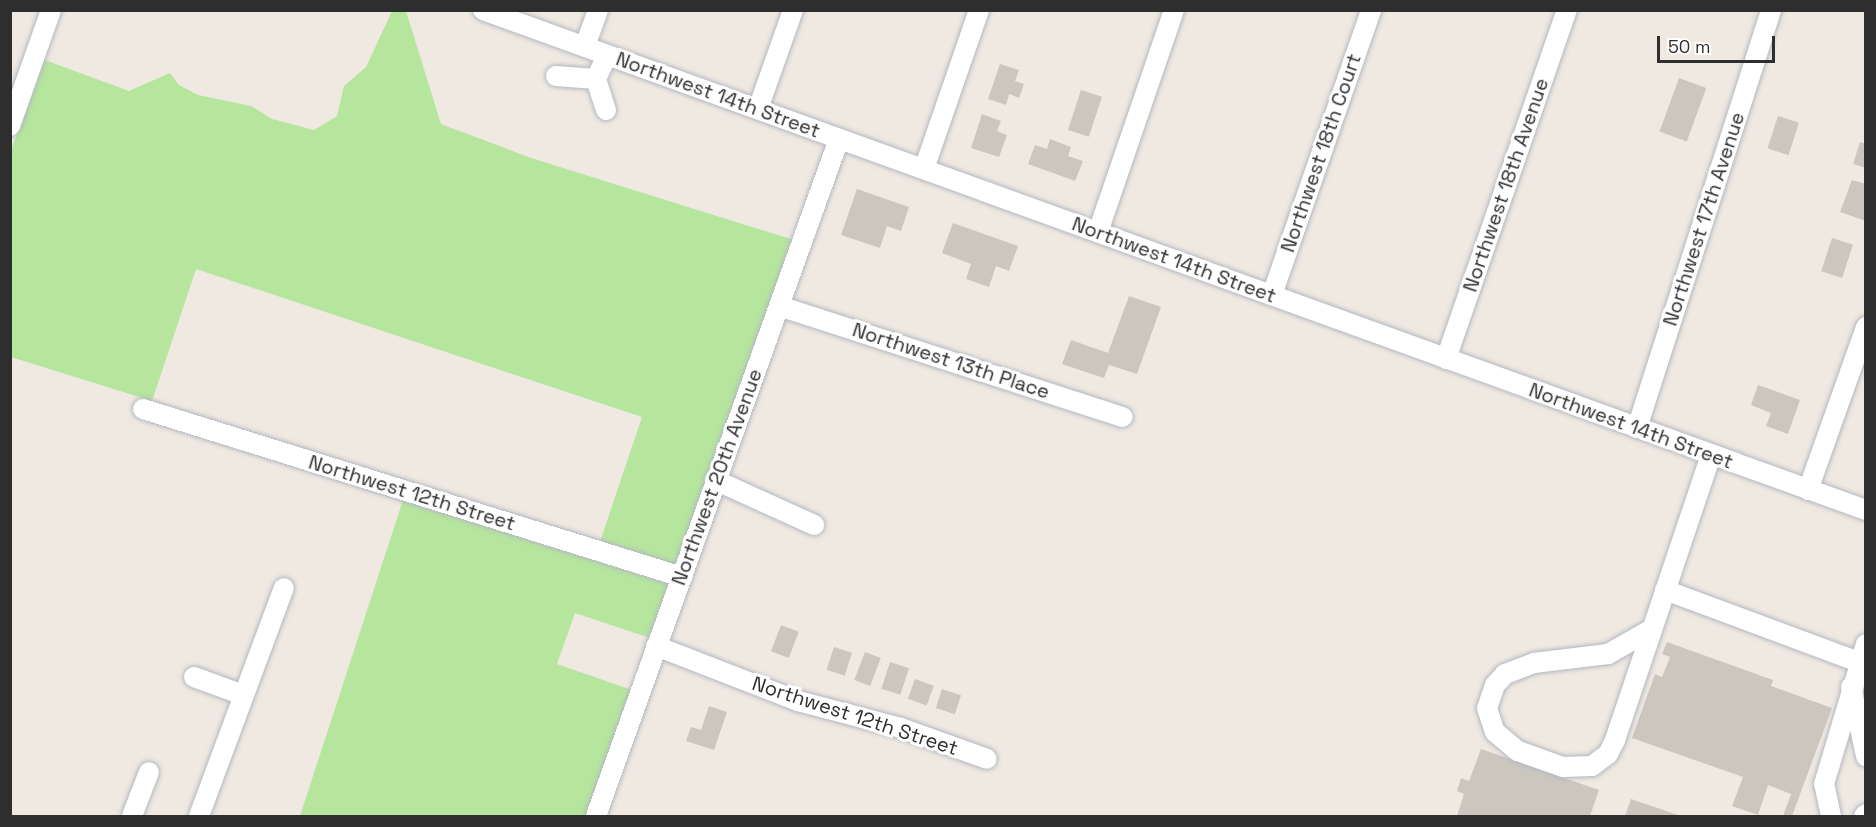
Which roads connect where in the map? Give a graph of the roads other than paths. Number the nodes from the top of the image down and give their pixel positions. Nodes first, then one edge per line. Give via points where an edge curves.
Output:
1 (51, 10) edge
2 (483, 10) edge
3 (598, 10) edge
4 (793, 10) edge
5 (979, 10) edge
6 (1174, 10) edge
7 (1371, 10) edge
8 (1567, 10) edge
9 (1771, 10) edge
10 (585, 46) junction
11 (608, 55) junction
12 (556, 76) dead end
13 (596, 79) junction
14 (758, 109) junction
15 (606, 110) dead end
16 (10, 126) edge
17 (839, 139) junction
18 (924, 169) junction
19 (1098, 232) junction
20 (1272, 296) junction
21 (779, 306) junction
22 (1866, 327) edge
23 (1446, 358) junction
24 (143, 409) dead end
25 (1123, 417) dead end
26 (1637, 428) junction
27 (1711, 455) junction
28 (716, 480) junction
29 (1808, 490) junction
30 (1866, 510) edge
31 (814, 525) dead end
32 (682, 577) junction
33 (284, 588) dead end
34 (1665, 590) junction
35 (1652, 629) junction
36 (656, 646) junction
37 (1862, 653) edge
38 (194, 677) dead end
39 (1851, 685) junction
40 (243, 695) junction
41 (1866, 756) edge
42 (987, 759) dead end
43 (149, 772) dead end
44 (132, 816) edge
45 (199, 816) edge
46 (596, 816) edge
47 (1831, 816) edge

1 - 16 street
2 - 10 street, Northwest 14th Street
3 - 10 street
4 - 14 street
5 - 18 street
6 - 19 street
7 - 20 street, Northwest 18th Court
8 - 23 street, Northwest 18th Avenue
9 - 26 street, Northwest 17th Avenue
10 - 11 street, Northwest 14th Street
11 - 13 street
11 - 14 street, Northwest 14th Street
12 - 13 street
13 - 15 street
14 - 17 street, Northwest 14th Street
17 - 18 street, Northwest 14th Street
17 - 21 street, Northwest 20th Avenue
18 - 19 street, Northwest 14th Street
19 - 20 street, Northwest 14th Street
20 - 23 street, Northwest 14th Street
21 - 25 street, Northwest 13th Place
21 - 28 street, Northwest 20th Avenue
22 - 29 street
23 - 26 street, Northwest 14th Street
24 - 32 street, Northwest 12th Street
26 - 27 street, Northwest 14th Street
27 - 29 street, Northwest 14th Street
27 - 34 street
28 - 31 street
28 - 32 street, Northwest 20th Avenue
29 - 30 street, Northwest 14th Street
32 - 36 street, Northwest 20th Avenue
33 - 40 street
34 - 35 street
34 - 37 street
35 - 35 street via 1608,654 1534,663 1505,674 1488,702 1495,732 1518,751 1563,766 1600,763 1615,741
36 - 42 street, Northwest 12th Street via 798,701 901,728
36 - 46 street, Northwest 20th Avenue
37 - 39 street
38 - 40 street
39 - 41 street
39 - 47 street via 1824,784
40 - 45 street
43 - 44 street

